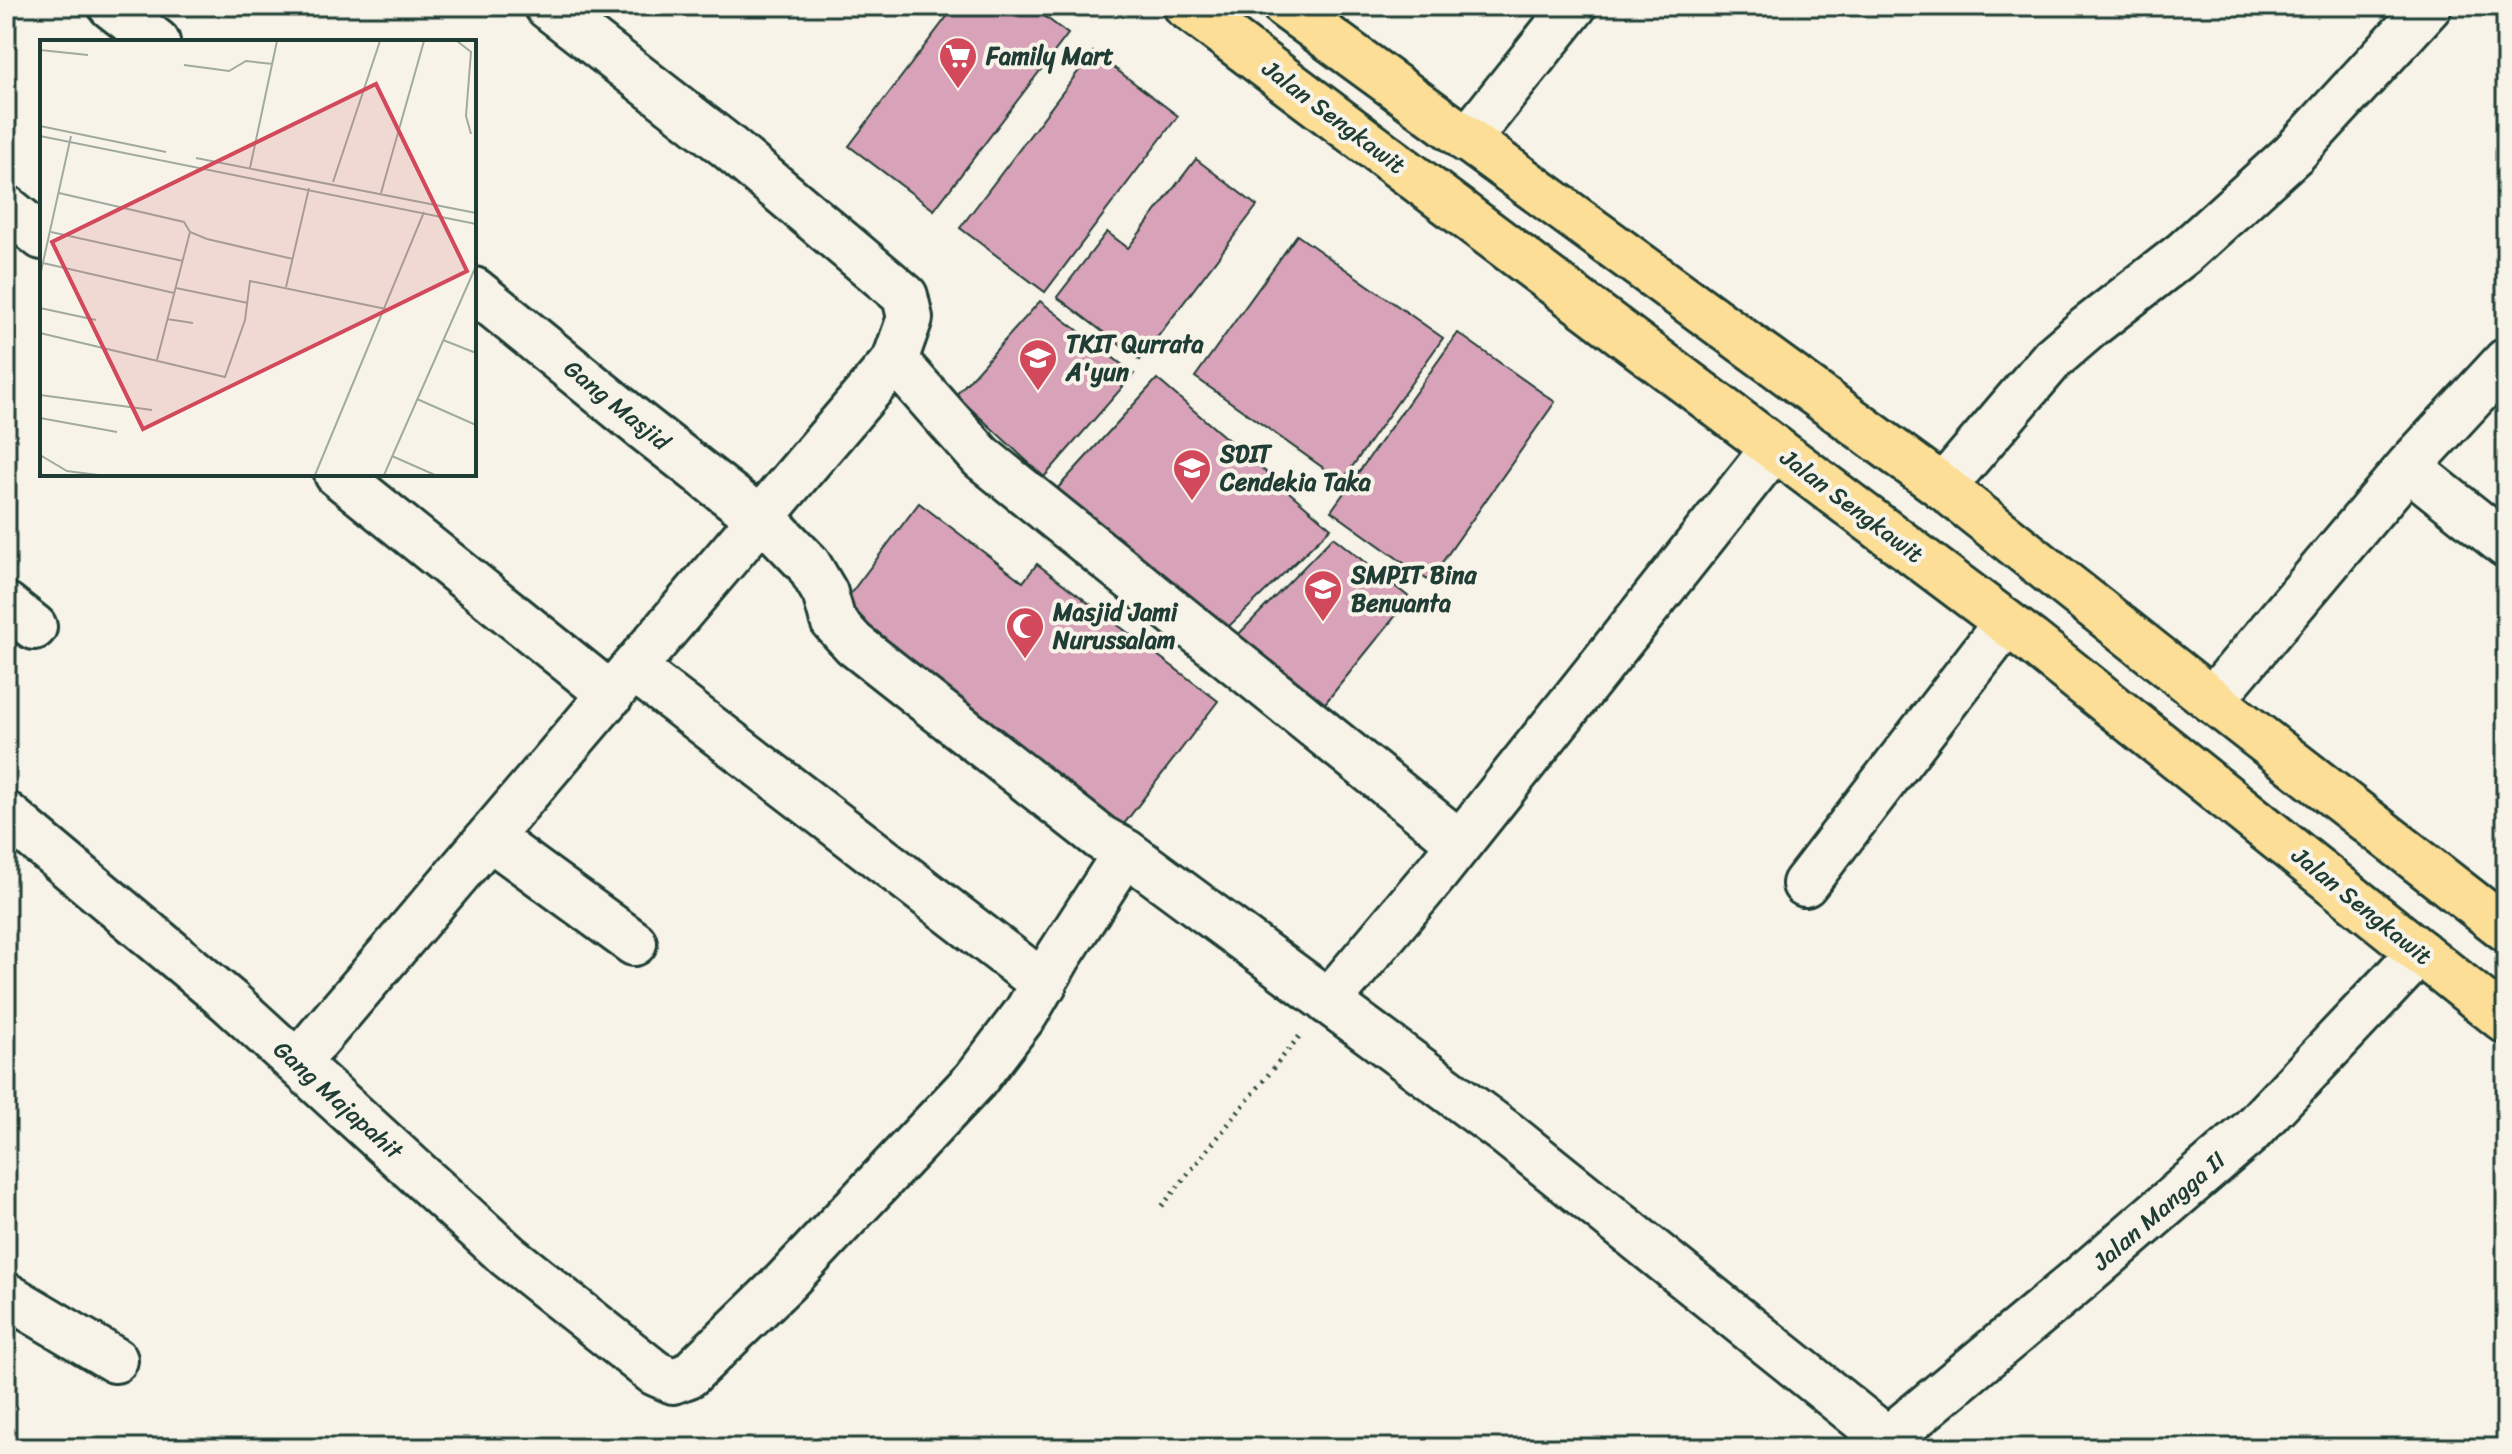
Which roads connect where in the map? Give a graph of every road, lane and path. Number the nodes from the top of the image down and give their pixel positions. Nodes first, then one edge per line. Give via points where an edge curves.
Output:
1 (111, 6) edge
2 (547, 6) edge
3 (1186, 6) edge
4 (1285, 6) edge
5 (1574, 6) edge
6 (2429, 6) edge
7 (154, 40) edge
8 (1467, 140) junction
9 (6, 208) edge
10 (40, 235) edge
11 (476, 292) edge
12 (895, 360) junction
13 (2506, 361) edge
14 (1774, 448) junction
15 (2408, 467) junction
16 (340, 476) edge
17 (1943, 487) junction
18 (761, 520) junction
19 (2506, 545) edge
20 (2006, 623) junction
21 (622, 682) junction
22 (2212, 700) junction
23 (6, 814) edge
24 (489, 837) junction
25 (1460, 843) junction
26 (1126, 852) junction
27 (1805, 884) dead end
28 (2506, 929) edge
29 (634, 943) dead end
30 (2420, 952) junction
31 (1044, 984) junction
32 (1328, 1002) junction
33 (2506, 1021) edge
34 (297, 1063) junction
35 (1162, 1206) dead end
36 (6, 1295) edge
37 (115, 1360) dead end
38 (1882, 1444) edge

1 - 7 street
2 - 12 street via 726,145 905,296 910,318
3 - 14 highway, Jalan Sengkawit
4 - 8 highway
5 - 8 street
6 - 17 street via 2294,153 2184,253 2053,358
8 - 17 highway
9 - 10 street
11 - 18 street, Gang Masjid
12 - 18 street
12 - 25 street via 981,457
13 - 15 street
14 - 20 highway, Jalan Sengkawit
14 - 25 street
15 - 19 street
15 - 22 street
16 - 21 street
17 - 22 highway
18 - 21 street
18 - 26 street, Gang Masjid via 808,564 833,621 854,644 1101,838
20 - 27 street
20 - 30 highway, Jalan Sengkawit
21 - 24 street
21 - 31 street
22 - 28 highway
23 - 34 street, Gang Majapahit
24 - 29 street
24 - 34 street
25 - 32 street
26 - 31 street
26 - 32 street, Gang Masjid
30 - 33 highway, Jalan Sengkawit
30 - 38 street, Jalan Mangga II via 2249,1133
31 - 34 street, Gang Majapahit via 975,1080 774,1292 689,1375 673,1381 655,1373 508,1256
32 - 35 path
32 - 38 street, Gang Masjid via 1506,1133
36 - 37 street

